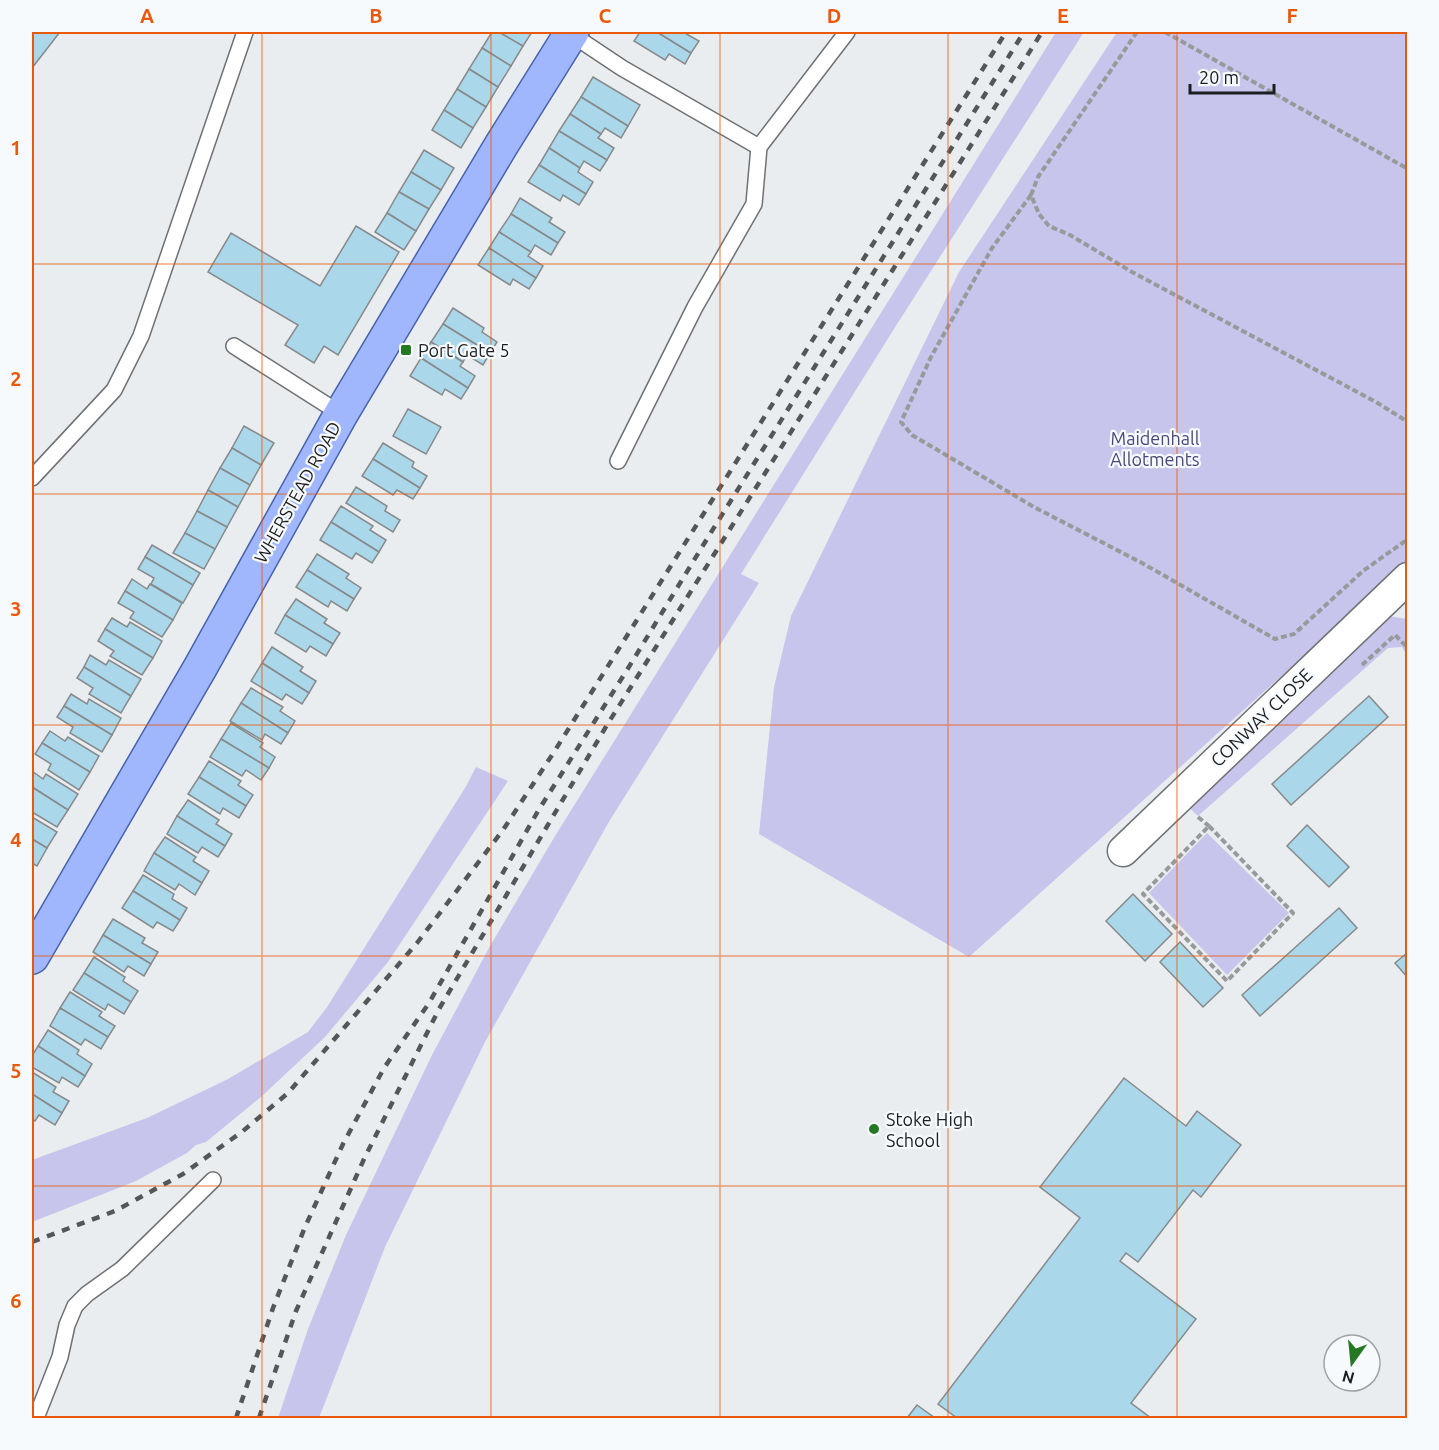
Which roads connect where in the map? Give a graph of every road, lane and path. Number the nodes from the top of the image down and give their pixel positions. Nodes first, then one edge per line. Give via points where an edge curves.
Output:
1 (245, 32) edge
2 (847, 32) edge
3 (1137, 32) edge
4 (1165, 32) edge
5 (572, 33) edge
6 (759, 147) junction
7 (1407, 169) edge
8 (1031, 195) junction
9 (234, 346) dead end
10 (341, 414) junction
11 (1407, 422) edge
12 (618, 461) dead end
13 (32, 478) edge
14 (1407, 539) edge
15 (1405, 585) edge
16 (1122, 851) dead end
17 (32, 957) edge
18 (1227, 981) joint
19 (213, 1180) dead end
20 (36, 1419) edge

1 - 13 lane via 141,336 114,390
2 - 6 lane
3 - 8 path via 1038,177
4 - 7 path
5 - 6 lane via 622,68
5 - 10 main road, WHERSTEAD ROAD
6 - 12 lane via 754,204 695,307
8 - 11 path via 1049,226
8 - 14 path via 992,248 931,357 901,422 912,435 1275,639 1294,634 1364,571
9 - 10 lane
10 - 17 main road, WHERSTEAD ROAD
15 - 16 street, CONWAY CLOSE
18 - 18 path via 1293,913 1209,826 1143,894
19 - 20 lane via 122,1269 75,1306

